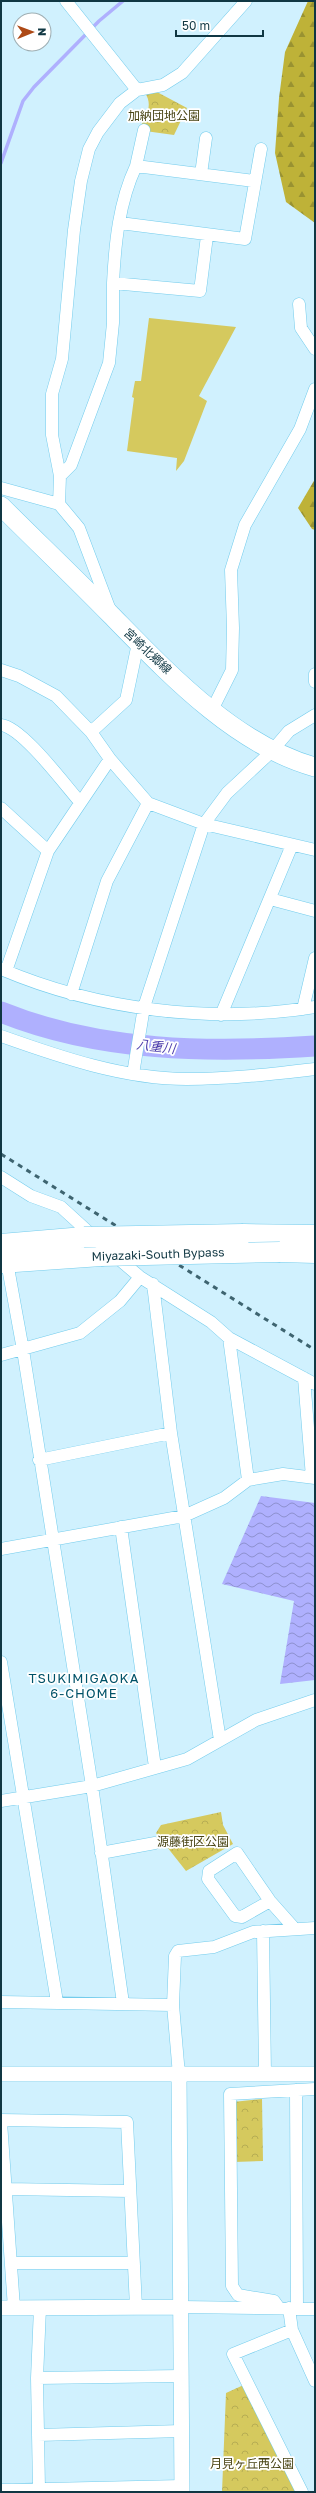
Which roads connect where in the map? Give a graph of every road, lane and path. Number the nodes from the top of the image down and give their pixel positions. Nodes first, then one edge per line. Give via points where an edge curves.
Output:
1 (66, 1) edge
2 (246, 1) edge
3 (137, 90) junction
4 (144, 130) dead end
5 (206, 138) dead end
6 (261, 149) dead end
7 (136, 166) junction
8 (201, 174) junction
9 (254, 181) junction
10 (120, 223) junction
11 (207, 236) junction
12 (113, 282) junction
13 (299, 304) dead end
14 (315, 349) edge
15 (315, 389) edge
16 (60, 476) junction
17 (1, 488) edge
18 (59, 504) junction
19 (1, 506) edge
20 (112, 615) junction
21 (138, 643) junction
22 (1, 670) edge
23 (315, 674) edge
24 (315, 682) edge
25 (212, 710) junction
26 (315, 715) edge
27 (1, 725) edge
28 (91, 732) junction
29 (271, 752) junction
30 (110, 759) junction
31 (315, 767) edge
32 (80, 802) junction
33 (148, 803) junction
34 (1, 808) edge
35 (204, 824) junction
36 (292, 845) junction
37 (315, 850) edge
38 (48, 852) junction
39 (270, 899) junction
40 (315, 911) edge
41 (315, 958) edge
42 (4, 970) edge
43 (70, 994) junction
44 (315, 1007) edge
45 (302, 1009) junction
46 (143, 1012) junction
47 (221, 1015) junction
48 (1, 1036) edge
49 (134, 1069) junction
50 (315, 1069) edge
51 (1, 1177) edge
52 (315, 1235) edge
53 (315, 1253) edge
54 (3, 1256) edge
55 (140, 1277) junction
56 (153, 1284) junction
57 (229, 1338) junction
58 (23, 1350) junction
59 (1, 1355) edge
60 (304, 1378) junction
61 (315, 1384) edge
62 (171, 1432) junction
63 (39, 1460) junction
64 (314, 1478) edge
65 (248, 1480) junction
66 (184, 1516) junction
67 (121, 1527) junction
68 (52, 1539) junction
69 (1, 1549) edge
70 (1, 1662) edge
71 (315, 1700) edge
72 (220, 1740) junction
73 (155, 1767) junction
74 (92, 1786) junction
75 (23, 1797) junction
76 (1, 1801) edge
77 (155, 1843) dead end
78 (101, 1853) junction
79 (270, 1901) junction
80 (294, 1928) junction
81 (315, 1928) edge
82 (263, 1931) junction
83 (1, 2002) edge
84 (57, 2002) junction
85 (123, 2004) junction
86 (173, 2004) junction
87 (1, 2074) edge
88 (265, 2074) junction
89 (315, 2074) edge
90 (179, 2075) junction
91 (315, 2089) edge
92 (296, 2090) junction
93 (1, 2121) edge
94 (6, 2189) junction
95 (130, 2191) junction
96 (11, 2263) junction
97 (134, 2263) junction
98 (136, 2307) junction
99 (7, 2308) edge
100 (40, 2308) junction
101 (181, 2308) junction
102 (288, 2308) junction
103 (315, 2309) edge
104 (292, 2330) junction
105 (181, 2376) junction
106 (37, 2378) junction
107 (315, 2381) edge
108 (182, 2431) junction
109 (38, 2435) junction
110 (39, 2489) junction
111 (182, 2489) edge
112 (1, 2490) edge
113 (302, 2492) edge

1 - 3 street via 86,22
2 - 3 street via 182,73 163,85
3 - 16 street via 120,103 98,132 89,150 81,181 62,359 52,394 52,435
4 - 7 street
5 - 8 street
6 - 9 street
7 - 8 street
7 - 10 street via 125,190
8 - 9 street
9 - 11 street via 245,239
10 - 11 street
10 - 12 street
11 - 12 street via 200,291
12 - 16 street via 113,323 109,363 71,465
13 - 14 street via 301,328
15 - 25 street via 300,428 245,525 231,570 234,628 232,670
16 - 18 street
17 - 18 street
18 - 20 street via 79,528
19 - 20 main road, 宮崎北郷線
20 - 21 main road, 宮崎北郷線
21 - 25 main road, 宮崎北郷線
21 - 28 street via 126,700
22 - 28 street via 56,696
23 - 24 street
25 - 29 main road, 宮崎北郷線 via 240,733
26 - 29 street via 289,731
27 - 32 street via 6,725 24,739
28 - 30 street
29 - 31 main road, 宮崎北郷線
29 - 35 street via 227,793
30 - 32 street
30 - 33 street
32 - 38 street
33 - 35 street
33 - 43 street via 107,881
34 - 38 street
35 - 36 street
35 - 46 street
36 - 37 street
36 - 39 street
38 - 42 street
39 - 40 street
39 - 47 street
41 - 45 street
42 - 43 street
43 - 46 street
44 - 45 street
45 - 47 street
46 - 47 street
46 - 49 street
48 - 49 street via 40,1050
49 - 50 street via 201,1079
51 - 55 street via 31,1196 61,1207
52 - 54 highway, Miyazaki-South Bypass, bridge via 84,1237
53 - 54 highway, Miyazaki-South Bypass, bridge via 188,1252 101,1256
54 - 58 street
55 - 56 street
55 - 58 street via 120,1301 80,1333
56 - 57 street via 211,1322
56 - 62 street
57 - 60 street
57 - 65 street
58 - 59 street
58 - 63 street
60 - 61 street
60 - 64 street
62 - 63 street
62 - 66 street
63 - 68 street
64 - 65 street via 283,1474
65 - 66 street via 224,1498
66 - 67 street
66 - 72 street
67 - 68 street
67 - 73 street
68 - 69 street
68 - 74 street
70 - 75 street
71 - 72 street via 256,1720
72 - 73 street via 187,1759
73 - 74 street
74 - 75 street
74 - 78 street
75 - 76 street
75 - 84 street
77 - 78 street
78 - 85 street
79 - 79 street via 237,1853 209,1871 208,1879 235,1916 242,1917
79 - 80 street
80 - 81 street
80 - 82 street
82 - 86 street via 253,1932 214,1948 178,1951 175,1956
82 - 88 street
83 - 84 street
84 - 85 street
85 - 86 street
86 - 90 street
87 - 90 street
88 - 89 street
88 - 90 street
90 - 101 street
91 - 92 street
92 - 102 street
92 - 102 street via 230,2094 232,2286 238,2294 274,2301
93 - 94 street
93 - 95 street via 126,2122
94 - 95 street
94 - 96 street
95 - 97 street
96 - 97 street
96 - 99 street
97 - 98 street
98 - 100 street
98 - 101 street
99 - 100 street
100 - 106 street
101 - 102 street
101 - 105 street
102 - 103 street
102 - 104 street
104 - 107 street
104 - 113 street via 232,2354
105 - 106 street
105 - 108 street
106 - 109 street
108 - 109 street
108 - 111 street
109 - 110 street
110 - 111 street
110 - 112 street

